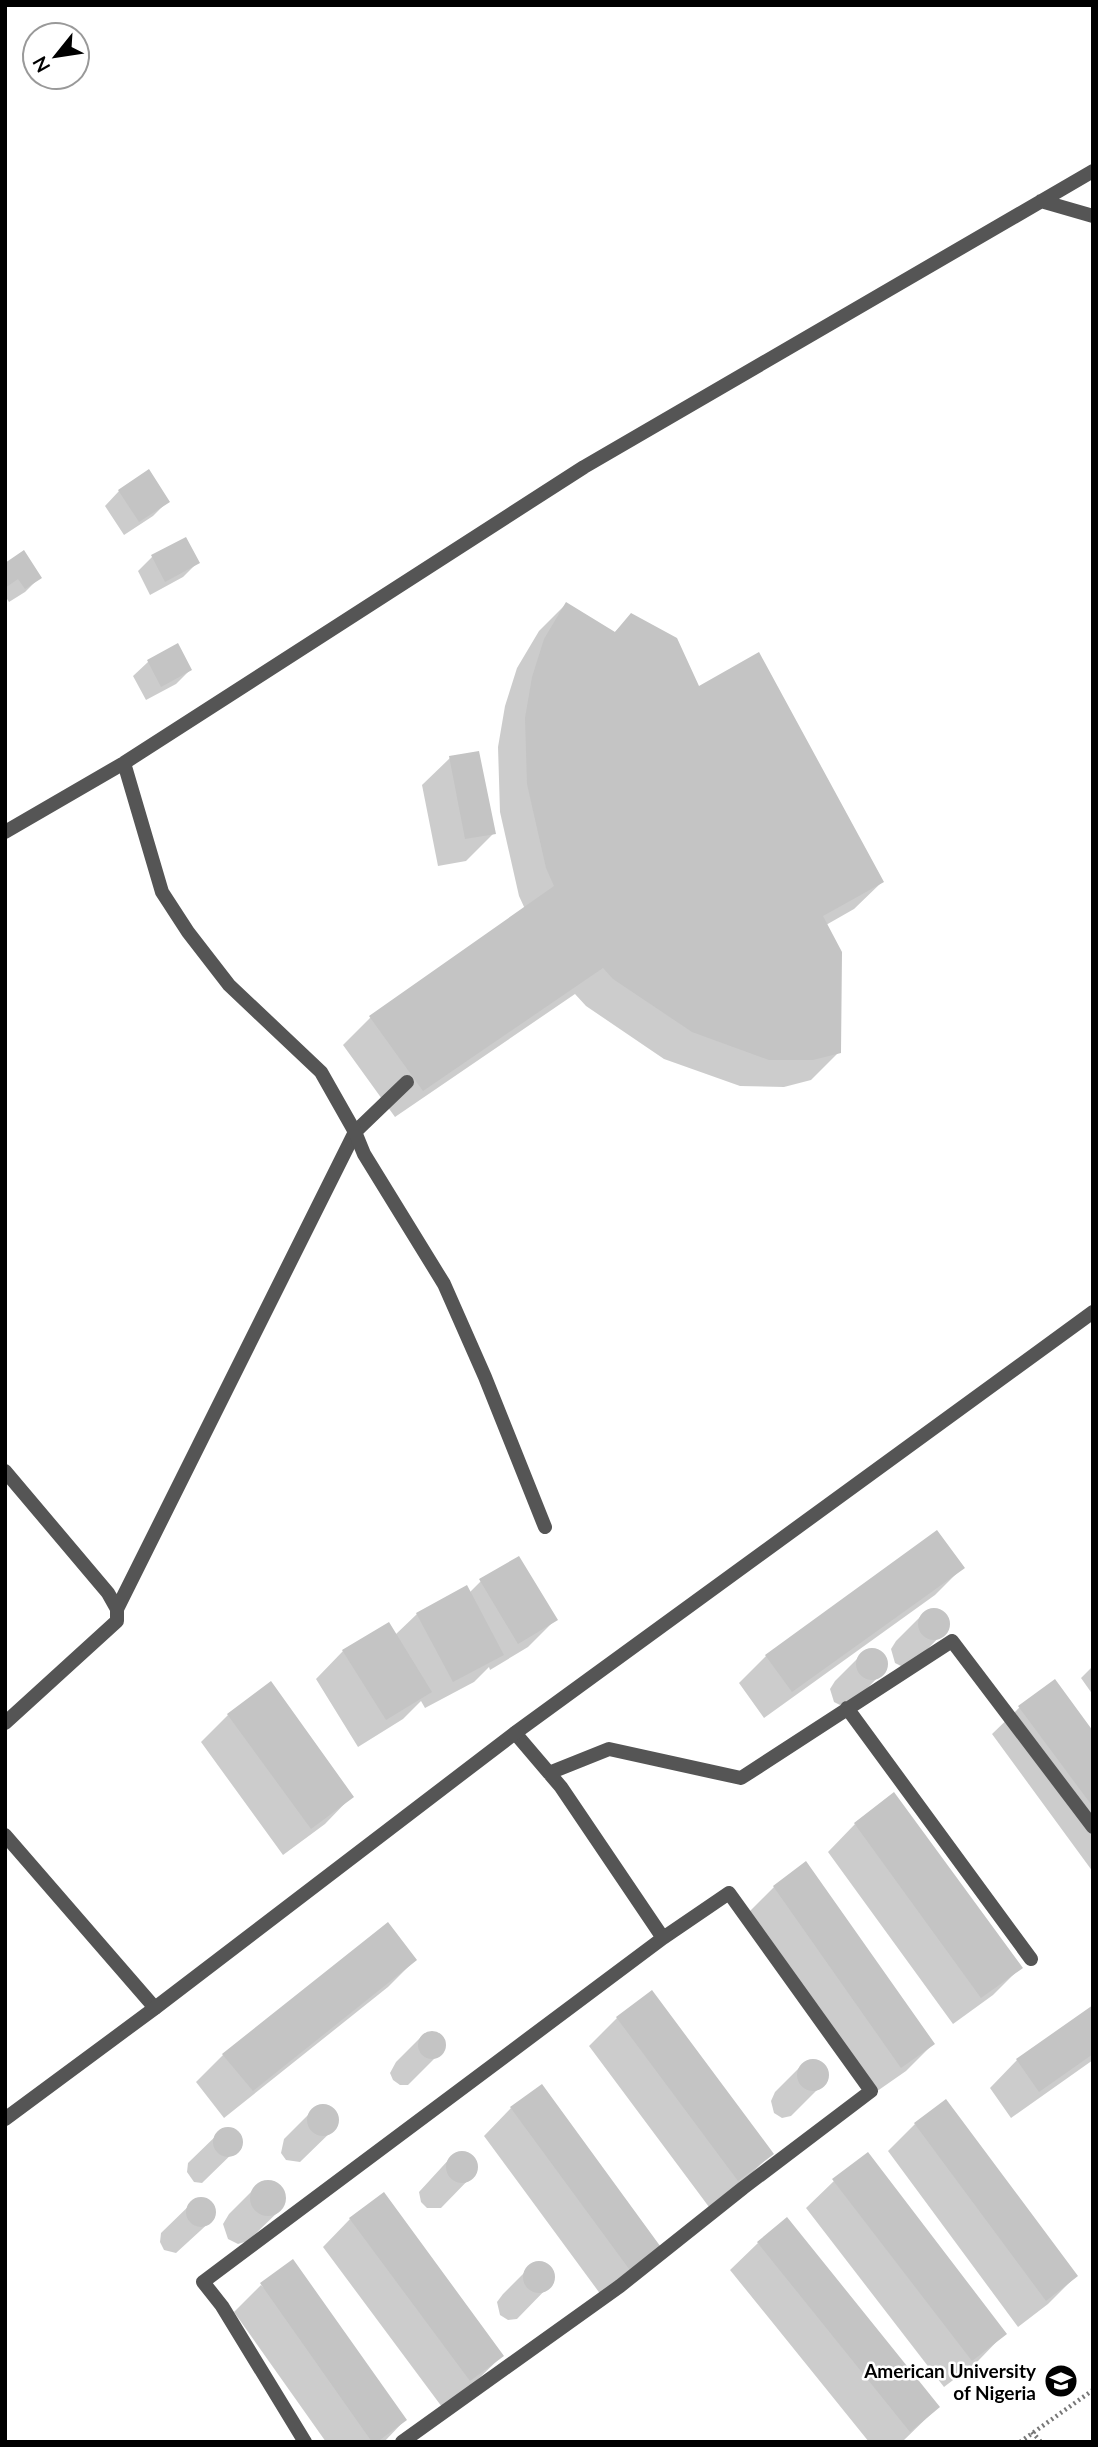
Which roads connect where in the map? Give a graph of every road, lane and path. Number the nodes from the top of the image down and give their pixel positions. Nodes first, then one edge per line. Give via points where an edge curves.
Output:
1 (1093, 171) edge
2 (1041, 201) junction
3 (1093, 216) edge
4 (124, 763) junction
5 (5, 832) edge
6 (407, 1082) dead end
7 (355, 1132) junction
8 (1093, 1312) edge
9 (5, 1471) edge
10 (545, 1527) dead end
11 (117, 1609) junction
12 (847, 1708) junction
13 (5, 1723) edge
14 (515, 1733) junction
15 (549, 1773) junction
16 (1093, 1828) edge
17 (5, 1835) edge
18 (663, 1938) junction
19 (1031, 1959) dead end
20 (155, 2008) junction
21 (5, 2119) edge
22 (1093, 2390) edge
23 (1032, 2432) junction
24 (305, 2442) edge
25 (402, 2442) edge
26 (1020, 2442) edge
27 (1041, 2442) edge

1 - 2 street
2 - 3 street
2 - 4 street via 584,467
4 - 5 street
4 - 7 street via 162,892 229,985 321,1072
6 - 7 street
7 - 10 street via 444,1284
7 - 11 street
8 - 14 street
9 - 11 street via 108,1592
11 - 13 street via 117,1621
12 - 15 street via 741,1778 609,1749
12 - 16 street via 952,1642
12 - 19 street
14 - 15 street
14 - 20 street
15 - 18 street
17 - 20 street
18 - 24 street via 203,2282
18 - 25 street via 729,1893 871,2091 621,2286
20 - 21 street
22 - 23 path
23 - 26 path
23 - 27 path

